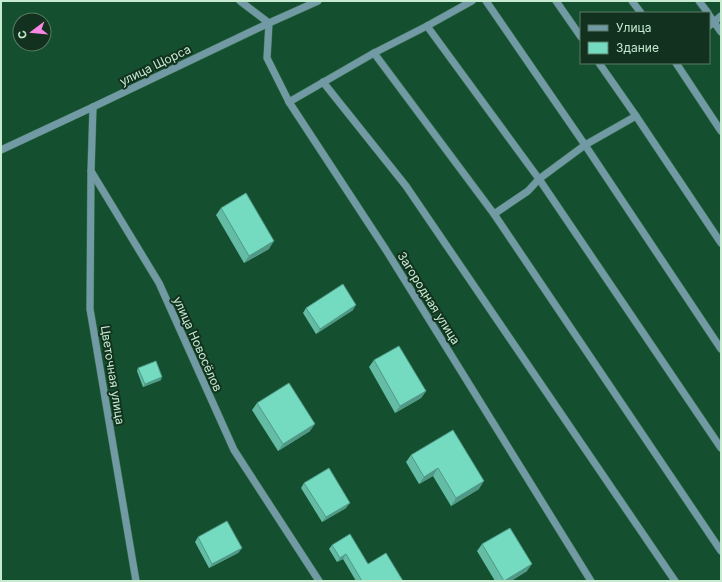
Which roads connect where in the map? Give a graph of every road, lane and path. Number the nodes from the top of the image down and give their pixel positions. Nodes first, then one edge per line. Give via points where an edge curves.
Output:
1 (240, 1) edge
2 (318, 1) edge
3 (472, 1) edge
4 (486, 1) edge
5 (556, 1) edge
6 (632, 1) edge
7 (699, 1) edge
8 (640, 12) edge
9 (707, 12) edge
10 (721, 16) edge
11 (268, 23) junction
12 (712, 24) edge
13 (427, 26) junction
14 (721, 32) edge
15 (580, 36) edge
16 (374, 53) junction
17 (600, 64) edge
18 (677, 64) edge
19 (322, 82) junction
20 (289, 102) junction
21 (93, 107) junction
22 (636, 116) junction
23 (721, 131) edge
24 (585, 145) junction
25 (1, 150) edge
26 (91, 171) junction
27 (539, 179) junction
28 (494, 214) junction
29 (721, 243) edge
30 (721, 349) edge
31 (721, 448) edge
32 (721, 551) edge
33 (136, 581) edge
34 (319, 581) edge
35 (591, 581) edge
36 (675, 581) edge

1 - 11 street
2 - 11 street, улица Щорса
3 - 13 street
4 - 24 street
5 - 15 street
6 - 8 street
7 - 9 street
10 - 12 street
11 - 20 street, Загородная улица via 267,58
11 - 21 street, улица Щорса
12 - 14 street
13 - 16 street
13 - 27 street
16 - 19 street
16 - 28 street
17 - 22 street
18 - 23 street
19 - 20 street
19 - 36 street via 406,186
20 - 35 street, Загородная улица via 386,250
21 - 25 street, улица Щорса
21 - 26 street
22 - 24 street
22 - 29 street
24 - 27 street
24 - 30 street
26 - 33 street, Цветочная улица via 90,308
26 - 34 street, улица Новосёлов via 158,283 234,450
27 - 28 street via 528,191
27 - 31 street
28 - 32 street

